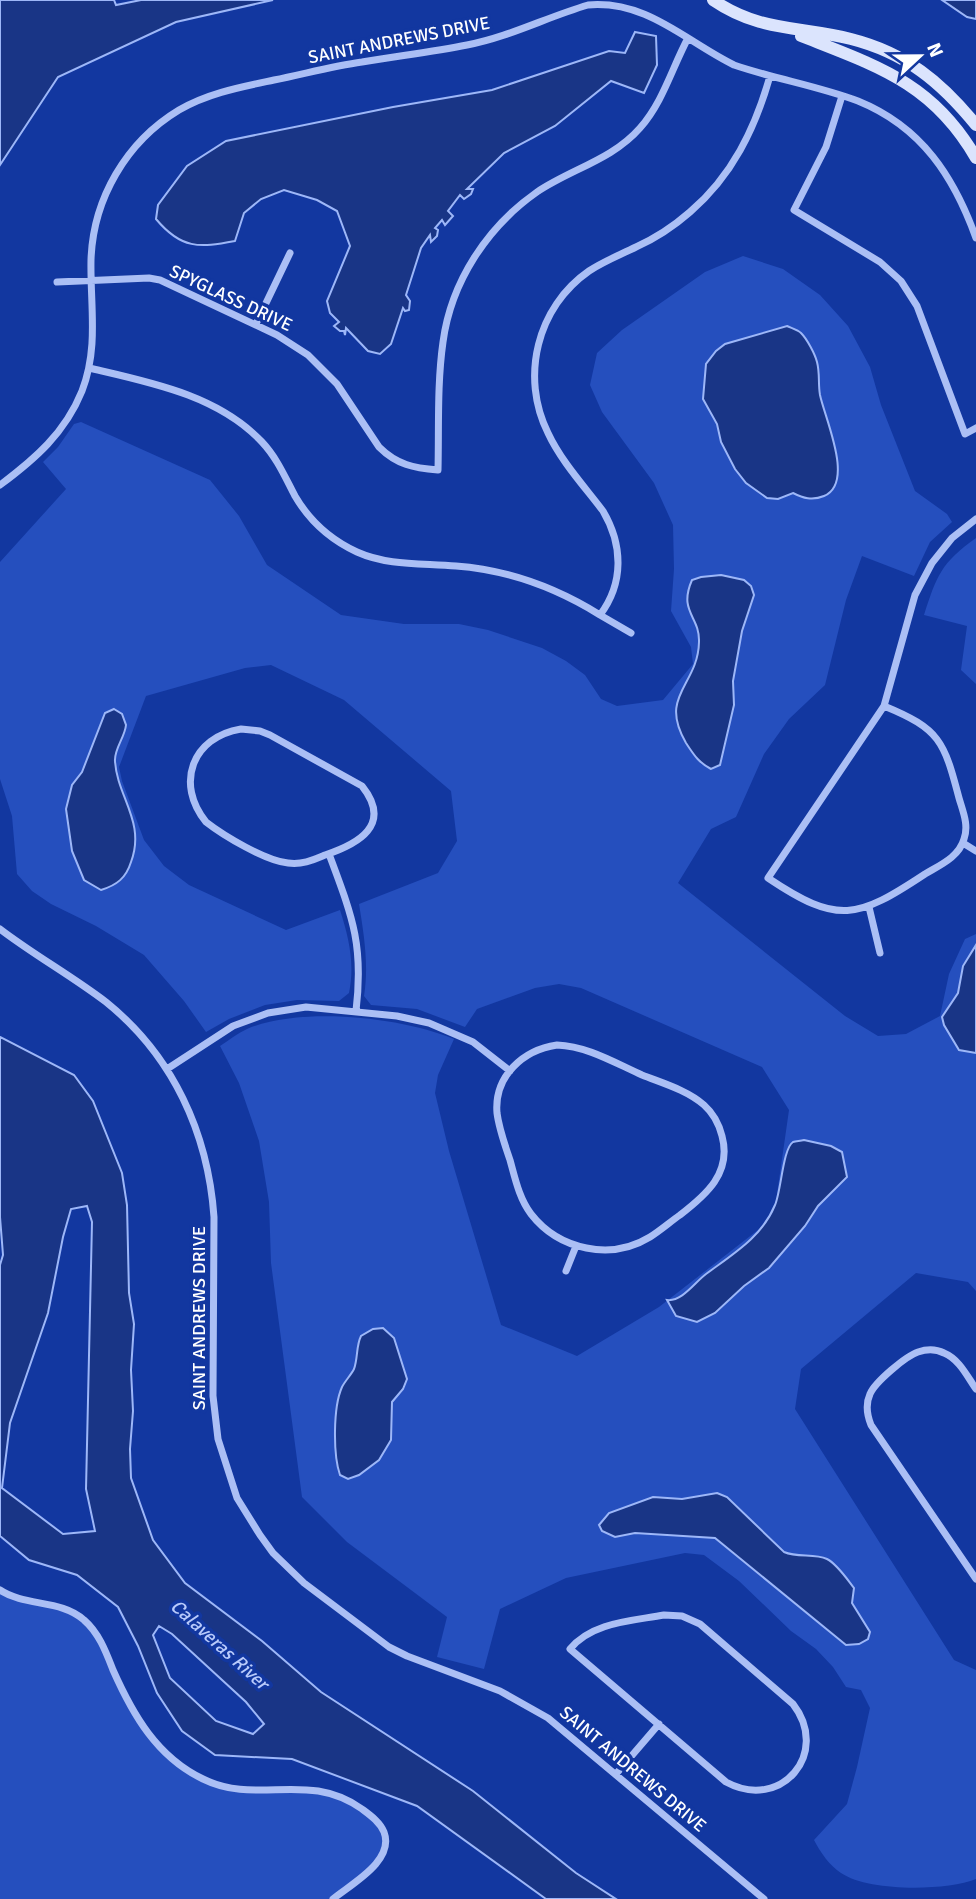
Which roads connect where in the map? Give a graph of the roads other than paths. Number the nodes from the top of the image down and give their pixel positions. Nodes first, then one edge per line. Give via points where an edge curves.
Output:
1 (713, 0) edge
2 (778, 27) junction
3 (688, 38) junction
4 (770, 76) junction
5 (842, 96) junction
6 (976, 125) edge
7 (976, 158) edge
8 (976, 239) edge
9 (290, 253) dead end
10 (92, 281) junction
11 (57, 282) dead end
12 (256, 324) junction
13 (89, 368) junction
14 (976, 428) edge
15 (0, 485) edge
16 (976, 519) edge
17 (600, 615) junction
18 (631, 633) dead end
19 (884, 706) junction
20 (963, 843) junction
21 (976, 851) edge
22 (329, 854) junction
23 (869, 907) junction
24 (0, 929) edge
25 (880, 953) dead end
26 (356, 1011) junction
27 (167, 1069) junction
28 (510, 1071) junction
29 (576, 1246) junction
30 (566, 1271) dead end
31 (976, 1389) edge
32 (976, 1579) edge
33 (0, 1590) edge
34 (659, 1724) junction
35 (616, 1774) junction
36 (333, 1899) edge
37 (764, 1899) edge

1 - 2 street via 745,18
2 - 6 street via 850,38 915,65
2 - 7 street via 905,81 946,115
3 - 4 street, SAINT ANDREWS DRIVE via 734,65
3 - 10 street, SAINT ANDREWS DRIVE via 640,10 602,4 492,39 359,62 227,90 195,102 148,133 114,177 96,224
3 - 12 street, SPYGLASS DRIVE via 660,98 635,133 602,159 522,203 472,261 453,300 443,341 438,470 403,465 387,456 323,368
4 - 5 street, SAINT ANDREWS DRIVE
4 - 17 street via 752,128 715,187 665,231 600,264 576,282 556,304 542,331 534,375 542,421 603,511 618,548 615,586
5 - 8 street, SAINT ANDREWS DRIVE via 887,116 916,139 956,188
5 - 14 street via 826,147 794,210 880,262 901,281 917,306 965,434
9 - 12 street
10 - 11 street, SPYGLASS DRIVE
10 - 12 street, SPYGLASS DRIVE via 160,280
10 - 13 street, SAINT ANDREWS DRIVE via 94,333
13 - 15 street, SAINT ANDREWS DRIVE via 75,406 55,438
13 - 17 street via 177,391 238,421 274,456 316,524 358,552 390,561 507,574 556,590
16 - 19 street via 951,538 922,579
17 - 18 street
19 - 20 street via 924,725 945,750 966,822
19 - 23 street via 768,878 824,909
20 - 21 street
20 - 23 street via 953,856
22 - 22 street via 297,864 276,861 206,822 195,806 190,786 202,748 230,730 260,731 362,786 373,808 370,826 354,845
22 - 26 street via 356,933 360,968
23 - 25 street
24 - 27 street, SAINT ANDREWS DRIVE via 106,1002
26 - 27 street via 306,1007 268,1013 233,1026
26 - 28 street via 411,1018 445,1029 473,1042
27 - 35 street, SAINT ANDREWS DRIVE via 192,1117 209,1170 214,1217 214,1418 229,1477 248,1517 288,1569 374,1637 407,1656 524,1703
28 - 29 street via 500,1090 497,1113 519,1191 539,1223
28 - 29 street via 524,1056 546,1047 581,1048 693,1097 711,1112 721,1130 723,1164 715,1184 700,1199 627,1247
29 - 30 street
31 - 32 street via 953,1358 926,1350 910,1356 878,1383 869,1395 867,1410 871,1426
33 - 36 street via 62,1608 84,1620 102,1644 135,1717 183,1768 227,1788 305,1788 331,1793 372,1817 384,1831 386,1844 380,1859
34 - 34 street via 726,1782 748,1790 784,1783 799,1768 806,1750 804,1721 793,1704 692,1620 664,1615 606,1626 570,1649
34 - 35 street
35 - 37 street, SAINT ANDREWS DRIVE

